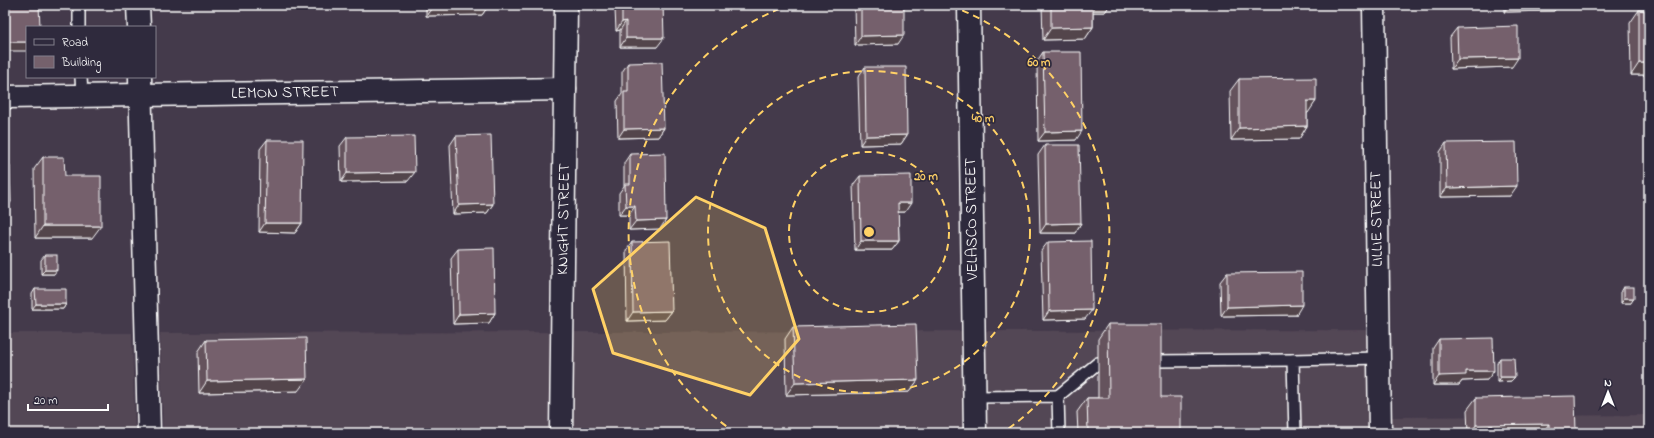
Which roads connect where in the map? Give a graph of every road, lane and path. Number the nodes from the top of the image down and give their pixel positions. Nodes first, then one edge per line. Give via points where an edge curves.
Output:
1 (79, 5) edge
2 (138, 5) edge
3 (566, 5) edge
4 (968, 5) edge
5 (1374, 5) edge
6 (79, 26) edge
7 (139, 26) edge
8 (81, 86) edge
9 (140, 86) edge
10 (565, 90) junction
11 (5, 97) edge
12 (1379, 358) junction
13 (1293, 360) junction
14 (1151, 361) edge
15 (1098, 363) dead end
16 (1058, 396) junction
17 (974, 398) junction
18 (149, 433) edge
19 (562, 433) edge
20 (975, 433) edge
21 (1059, 433) edge
22 (1295, 433) edge
23 (1380, 433) edge

1 - 6 lane
2 - 7 street
3 - 10 street, KNIGHT STREET
4 - 17 street, VELASCO STREET
5 - 12 street, LILLIE STREET
8 - 9 street, LEMON STREET
8 - 11 street, LEMON STREET
9 - 10 street, LEMON STREET
9 - 18 street
10 - 19 street, KNIGHT STREET
12 - 13 lane
12 - 23 street, LILLIE STREET
13 - 14 lane
13 - 22 lane
15 - 16 lane
16 - 17 lane
16 - 21 lane
17 - 20 street, VELASCO STREET

